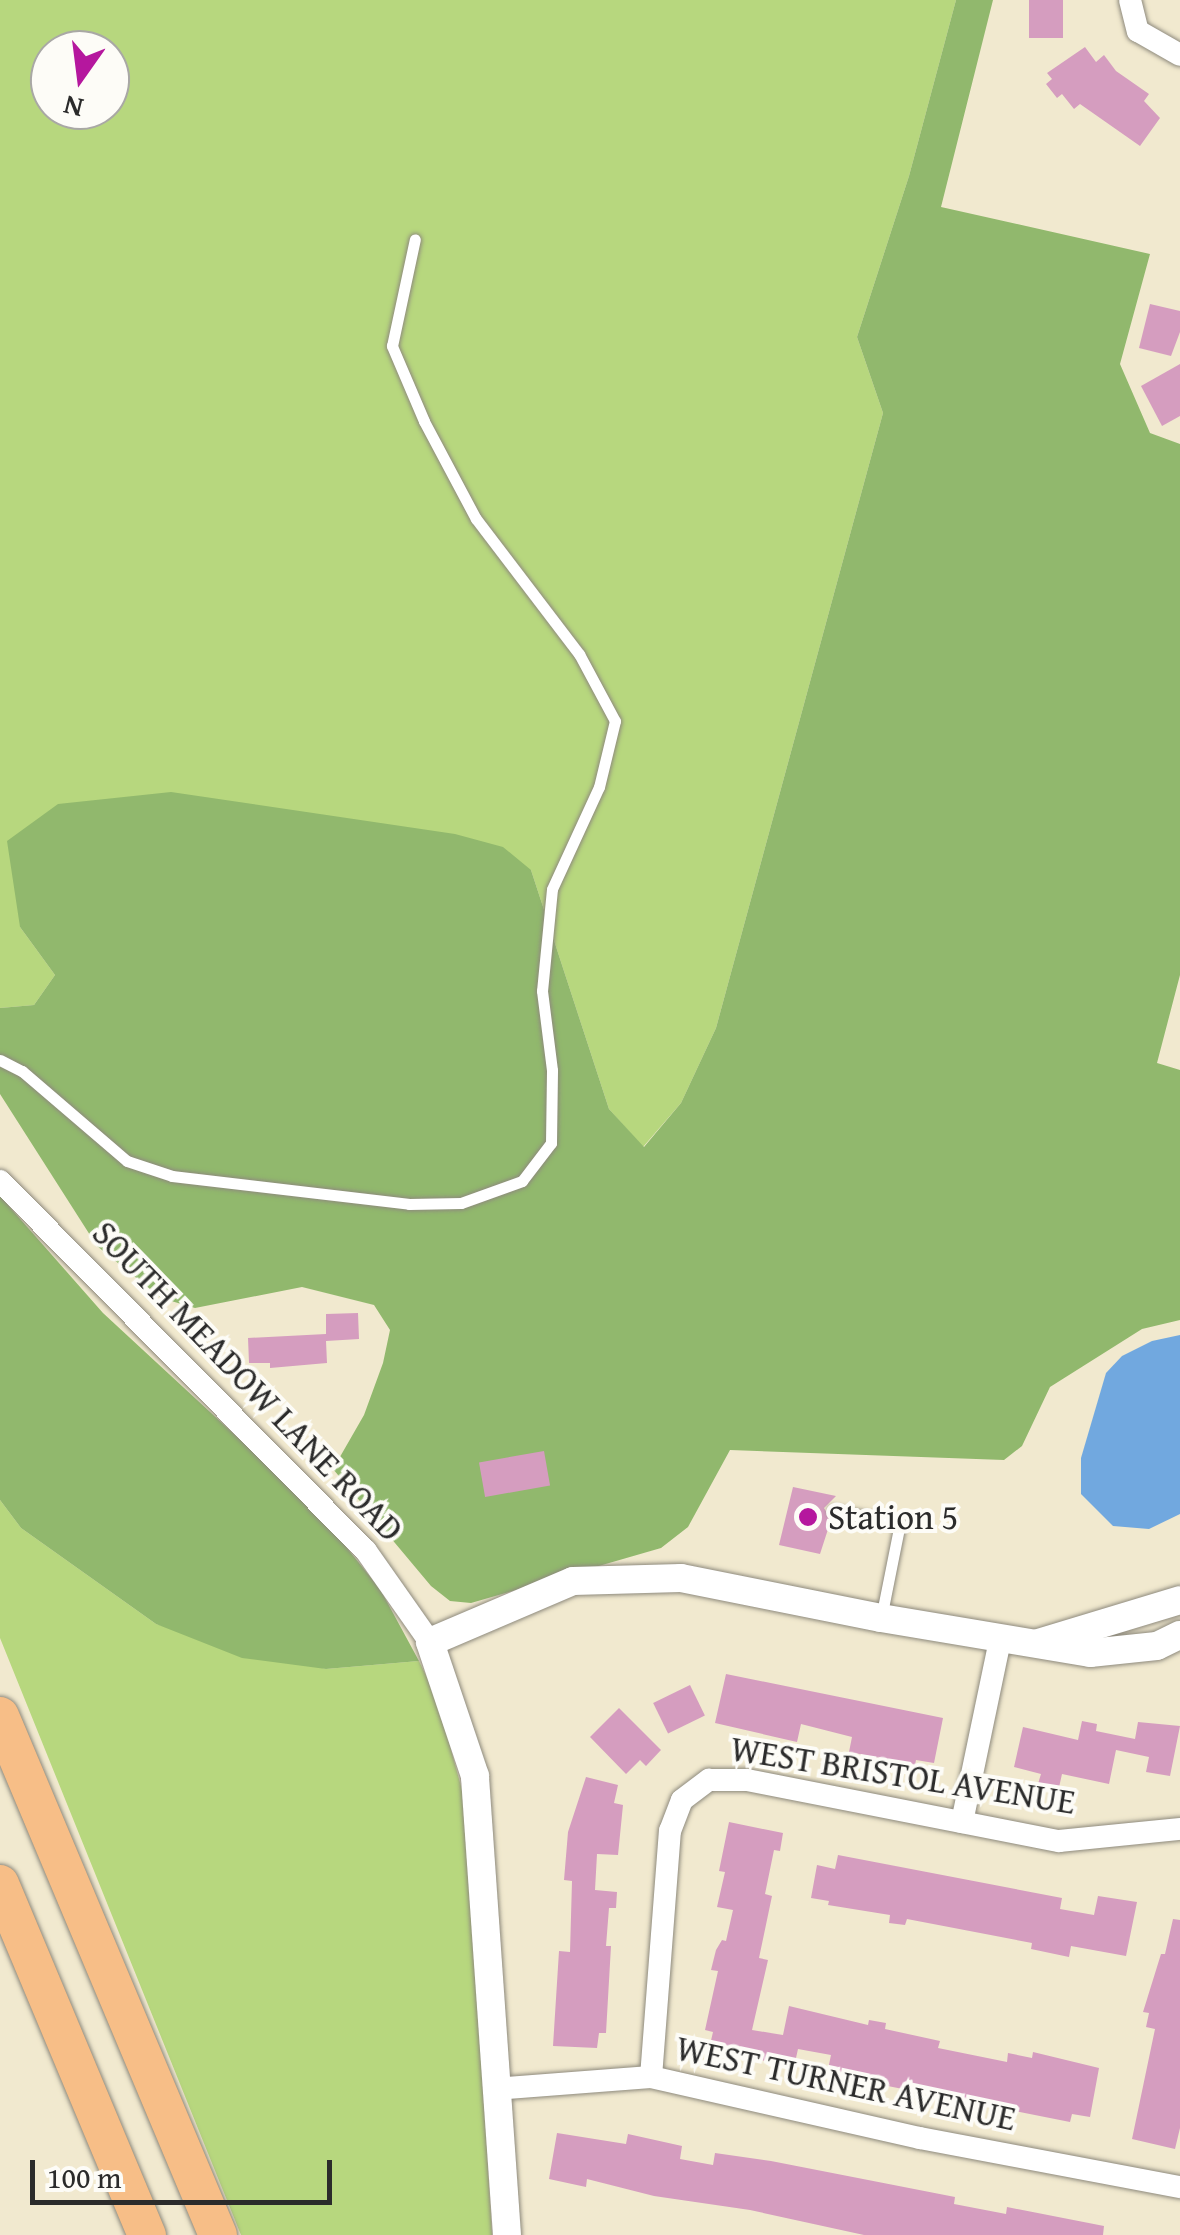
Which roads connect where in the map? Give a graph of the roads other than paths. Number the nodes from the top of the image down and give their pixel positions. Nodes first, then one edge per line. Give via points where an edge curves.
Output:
1 (1130, 0) edge
2 (1180, 54) edge
3 (415, 239) dead end
4 (0, 1060) edge
5 (0, 1181) edge
6 (833, 1511) dead end
7 (1180, 1600) edge
8 (881, 1618) junction
9 (1180, 1635) edge
10 (1000, 1640) junction
11 (430, 1642) junction
12 (1037, 1644) junction
13 (0, 1716) edge
14 (962, 1822) junction
15 (1180, 1829) edge
16 (0, 1884) edge
17 (651, 2077) junction
18 (494, 2089) junction
19 (1180, 2188) edge
20 (148, 2235) edge
21 (218, 2235) edge
22 (506, 2235) edge

1 - 2 street via 1138,31
3 - 4 lane via 392,346 476,519 579,654 615,721 599,787 552,889 542,991 552,1070 551,1142 522,1181 461,1203 409,1204 172,1176 127,1162 22,1071
5 - 11 street, SOUTH MEADOW LANE ROAD via 366,1551
6 - 8 lane via 900,1523
7 - 12 street
8 - 10 street
8 - 11 street via 681,1578 572,1581
9 - 12 street via 1157,1646 1090,1654
10 - 12 street
10 - 14 street
11 - 18 street, SOUTH MEADOW LANE ROAD via 475,1776
13 - 21 highway
14 - 15 street, WEST BRISTOL AVENUE via 1060,1841
14 - 17 street, WEST BRISTOL AVENUE via 747,1780 709,1780 682,1800 670,1831
16 - 20 highway
17 - 18 street, WEST TURNER AVENUE
17 - 19 street, WEST TURNER AVENUE
18 - 22 street, SOUTH MEADOW LANE ROAD

